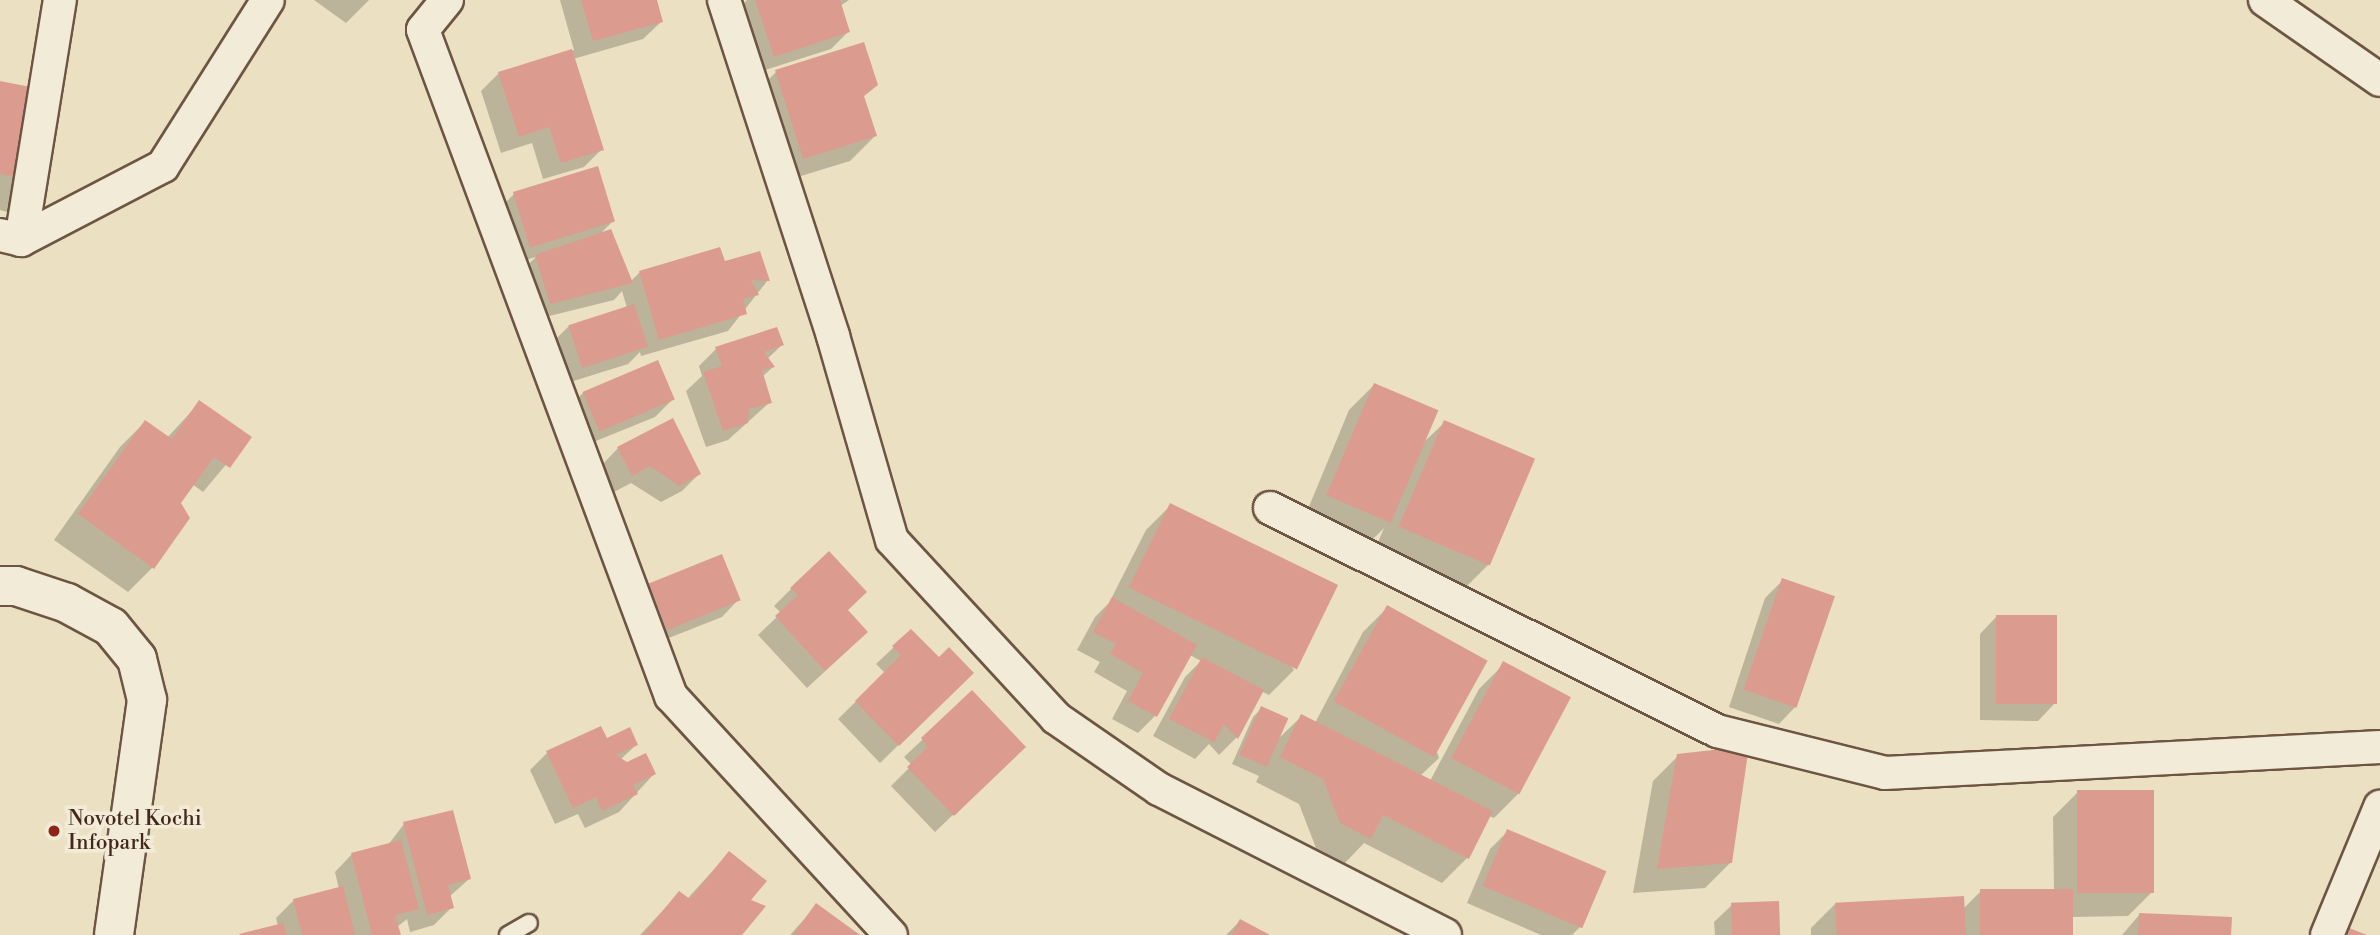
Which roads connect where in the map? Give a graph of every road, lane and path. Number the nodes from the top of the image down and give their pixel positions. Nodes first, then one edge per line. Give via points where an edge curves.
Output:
1 (60, 0) edge
2 (268, 0) edge
3 (447, 0) edge
4 (724, 0) edge
5 (2265, 0) edge
6 (2380, 80) edge
7 (11, 237) edge
8 (1269, 508) dead end
9 (0, 586) edge
10 (2380, 747) edge
11 (2380, 807) edge
12 (529, 923) dead end
13 (114, 935) edge
14 (508, 935) edge
15 (891, 935) edge
16 (1445, 935) edge
17 (2327, 935) edge

1 - 7 street
2 - 7 street via 163,166
3 - 15 street via 423,30 671,696
4 - 16 street via 892,540 1056,718 1159,789
5 - 6 street
8 - 10 street via 1717,732 1885,773
9 - 13 main road via 16,586 67,603 111,628 137,659 147,699
11 - 17 street
12 - 14 lane

